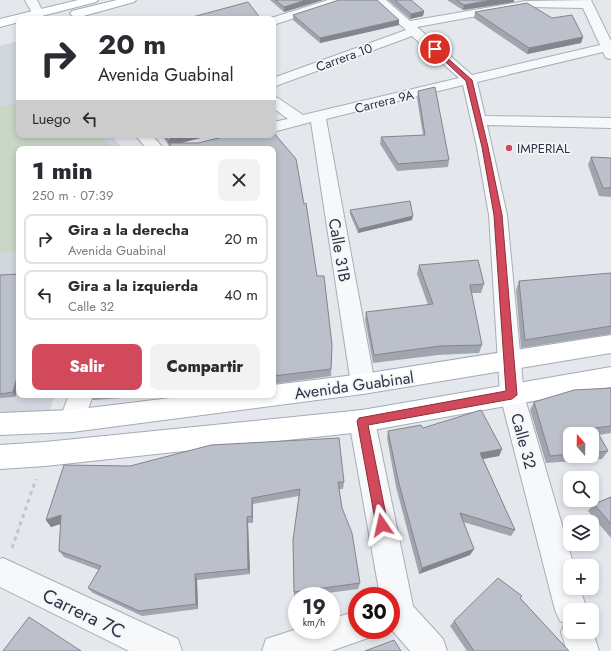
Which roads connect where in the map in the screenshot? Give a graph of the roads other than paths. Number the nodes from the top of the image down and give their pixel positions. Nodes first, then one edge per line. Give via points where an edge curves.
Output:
1 (31, 0) edge
2 (92, 0) edge
3 (130, 0) edge
4 (340, 0) edge
5 (379, 0) edge
6 (587, 2) edge
7 (38, 14) junction
8 (30, 16) edge
9 (69, 16) edge
10 (16, 19) edge
11 (276, 20) edge
12 (0, 23) edge
13 (412, 28) junction
14 (16, 30) edge
15 (0, 34) edge
16 (610, 50) edge
17 (469, 80) junction
18 (276, 82) edge
19 (276, 102) edge
20 (309, 118) junction
21 (478, 120) junction
22 (611, 123) edge
23 (276, 126) edge
24 (146, 138) edge
25 (153, 146) edge
26 (611, 344) edge
27 (510, 362) junction
28 (611, 377) edge
29 (363, 384) junction
30 (276, 395) edge
31 (512, 395) junction
32 (80, 398) edge
33 (253, 398) edge
34 (72, 421) junction
35 (362, 421) junction
36 (0, 424) edge
37 (0, 457) edge
38 (3, 573) road end
39 (390, 587) edge
40 (569, 603) edge
41 (400, 620) edge
42 (348, 630) edge
43 (579, 639) edge
44 (166, 651) edge
45 (278, 651) edge
46 (431, 651) edge
47 (583, 651) edge

1 - 7 street
2 - 7 main road
3 - 9 main road
4 - 11 street
5 - 13 street
6 - 13 street, Carrera 10 via 526,4
6 - 16 street
7 - 8 main road
10 - 12 main road
13 - 17 street
13 - 18 street, Carrera 10
14 - 15 main road
16 - 17 street, Carrera 9A
17 - 20 street, Carrera 9A
17 - 21 street, Calle 32
19 - 20 street
20 - 23 street, Carrera 9A
20 - 29 street, Calle 31B
21 - 22 street
21 - 27 street, Calle 32 via 498,215
24 - 25 street
26 - 27 main road, Avenida Guabinal
27 - 29 main road, Avenida Guabinal
27 - 31 street, Calle 32
28 - 31 main road
29 - 30 main road, Avenida Guabinal
31 - 35 main road
31 - 40 street, Calle 32
32 - 34 street
33 - 34 main road, Avenida Guabinal
34 - 36 main road, Avenida Guabinal
35 - 37 main road
35 - 39 street
38 - 44 street, Carrera 7C
41 - 46 street
42 - 45 street
43 - 47 street

